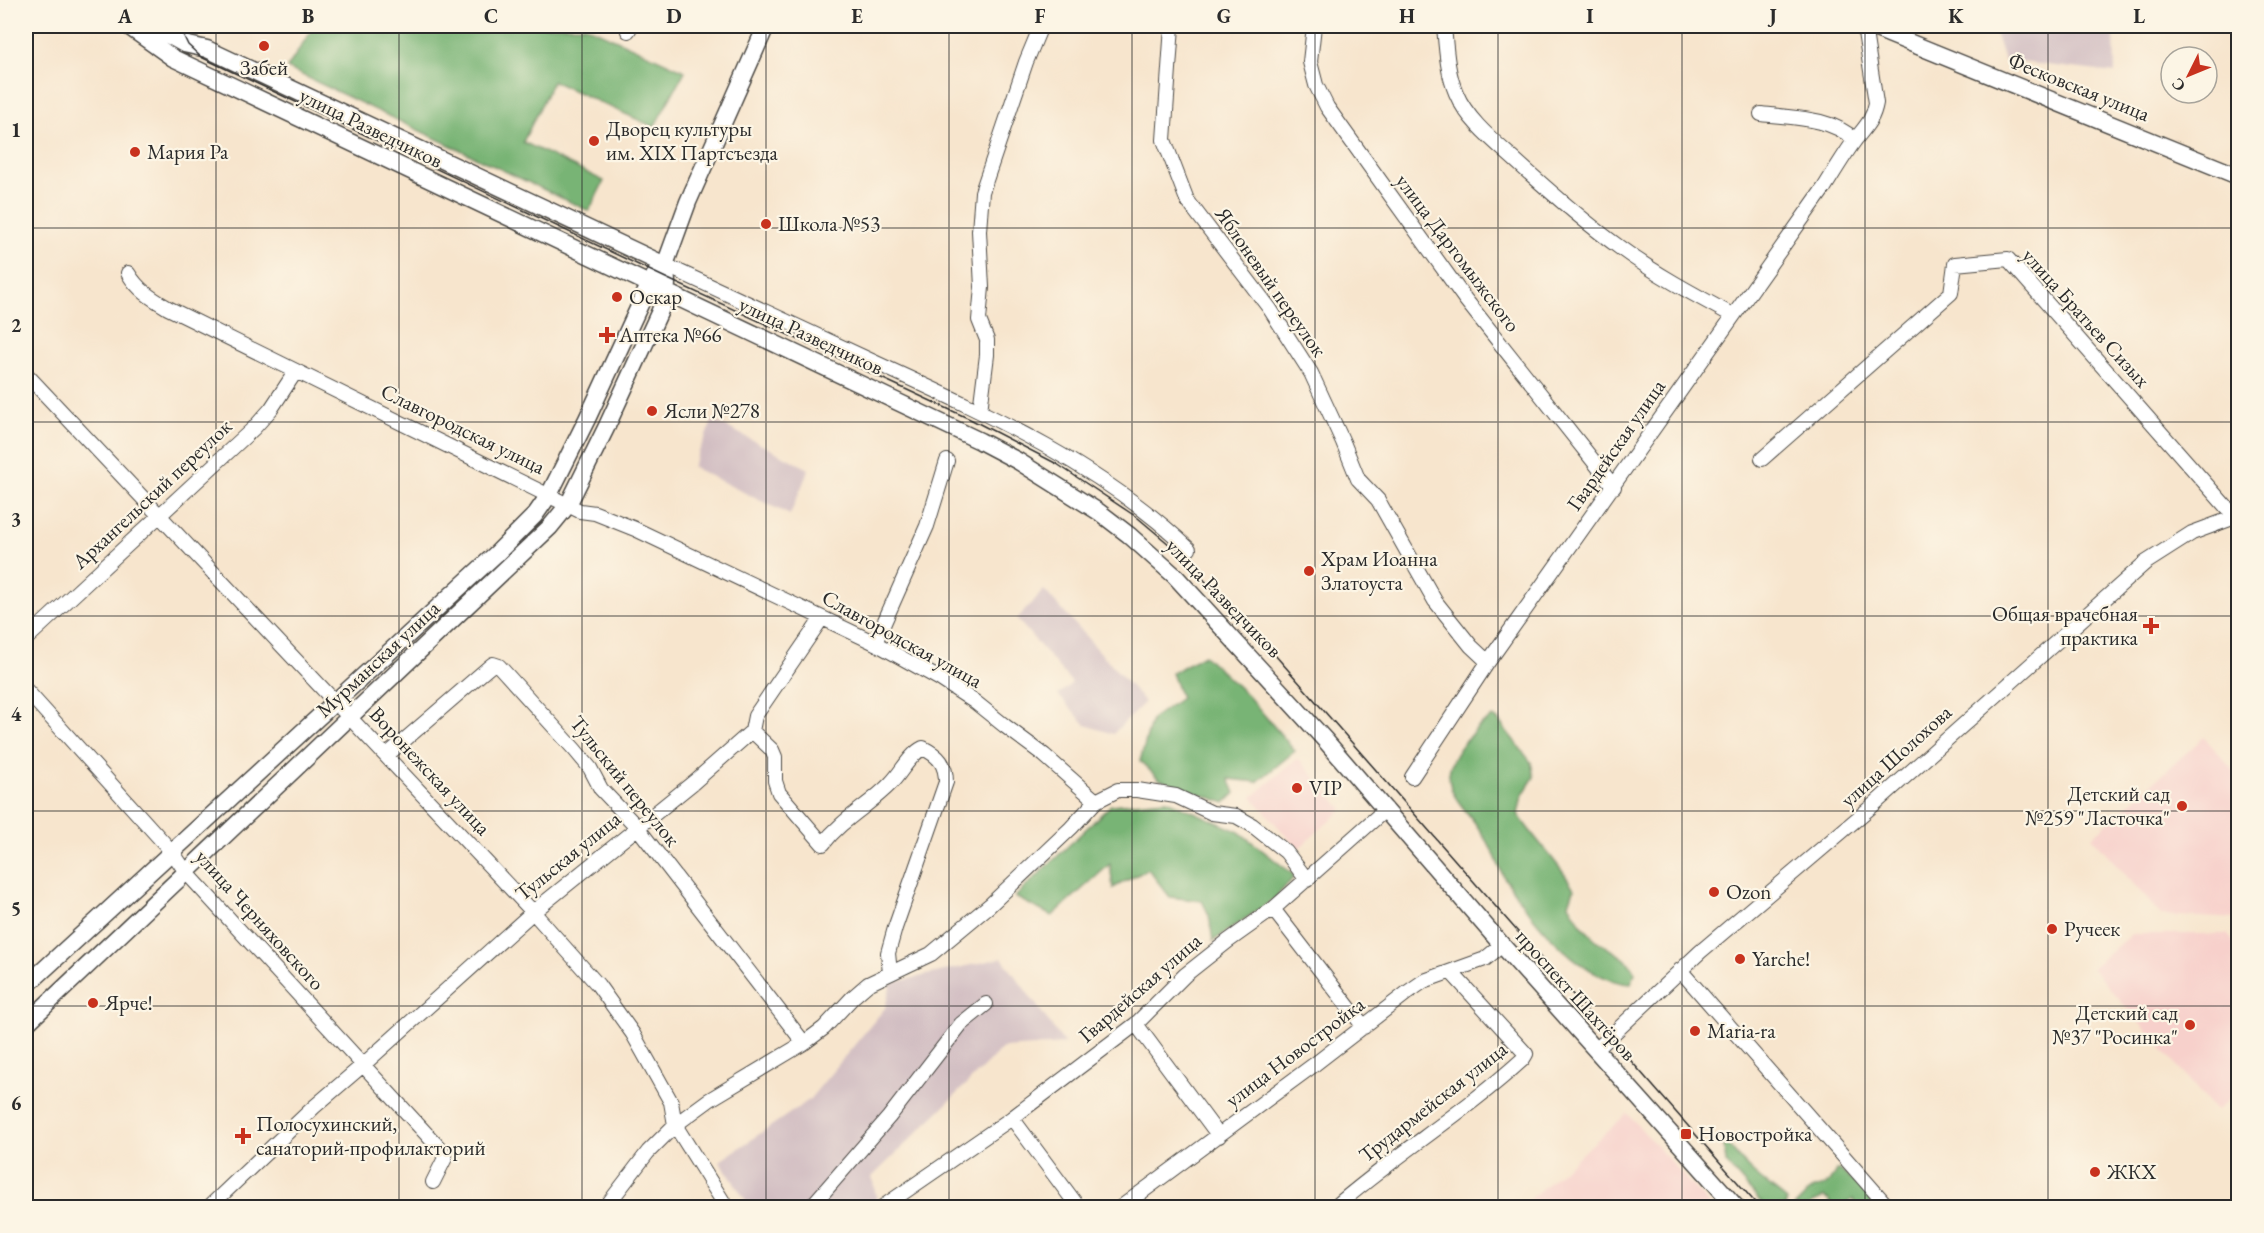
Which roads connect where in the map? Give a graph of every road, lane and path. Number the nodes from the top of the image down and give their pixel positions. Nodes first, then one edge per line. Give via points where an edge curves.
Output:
1 (128, 26) edge
2 (152, 26) edge
3 (766, 26) edge
4 (1041, 26) edge
5 (1172, 26) edge
6 (1314, 26) edge
7 (1444, 26) edge
8 (1867, 26) edge
9 (1761, 114) dead end
10 (1856, 140) junction
11 (2238, 176) edge
12 (665, 265) junction
13 (128, 273) dead end
14 (649, 285) junction
15 (667, 293) junction
16 (1732, 315) junction
17 (297, 371) junction
18 (26, 374) edge
19 (980, 411) junction
20 (1762, 459) dead end
21 (947, 461) dead end
22 (1614, 487) junction
23 (549, 495) junction
24 (568, 505) junction
25 (160, 515) junction
26 (2238, 516) edge
27 (1189, 549) dead end
28 (822, 618) junction
29 (26, 639) edge
30 (875, 643) junction
31 (1488, 662) junction
32 (26, 690) edge
33 (334, 700) junction
34 (350, 717) junction
35 (752, 731) junction
36 (386, 756) junction
37 (1412, 777) dead end
38 (1096, 801) junction
39 (1386, 809) junction
40 (636, 827) junction
41 (173, 853) junction
42 (186, 872) junction
43 (1307, 880) junction
44 (1273, 909) junction
45 (533, 912) junction
46 (1502, 945) junction
47 (1680, 970) junction
48 (1451, 972) junction
49 (890, 973) junction
50 (26, 986) edge
51 (986, 1004) dead end
52 (26, 1024) edge
53 (1136, 1024) junction
54 (1364, 1027) junction
55 (804, 1043) junction
56 (1596, 1050) junction
57 (363, 1065) junction
58 (1012, 1118) junction
59 (675, 1125) junction
60 (1219, 1136) junction
61 (434, 1182) dead end
62 (208, 1208) edge
63 (605, 1208) edge
64 (727, 1208) edge
65 (810, 1208) edge
66 (881, 1208) edge
67 (1079, 1208) edge
68 (1120, 1208) edge
69 (1334, 1208) edge
70 (1737, 1208) edge
71 (1889, 1208) edge

1 - 14 main road, улица Разведчиков via 173,58
2 - 12 main road, улица Разведчиков
3 - 12 main road, Мурманская улица via 688,202
4 - 19 street via 982,192 979,320 987,339 987,355
5 - 31 street, Яблоневый переулок via 1164,140 1187,200 1270,309 1311,373 1358,479 1378,500 1435,601
6 - 22 street, улица Даргомыжского via 1310,62 1327,107 1465,299
7 - 16 street via 1448,67 1467,113 1503,149 1618,247
8 - 10 street, Фесковская улица via 1876,103 1874,114
8 - 11 main road, Фесковская улица
9 - 10 street via 1830,125 1844,129
10 - 16 street, Гвардейская улица
12 - 14 main road, Мурманская улица
12 - 15 main road, Мурманская улица
12 - 19 street, улица Разведчиков
13 - 17 street, Славгородская улица via 146,295 168,308
14 - 15 main road, улица Разведчиков
14 - 23 main road, Мурманская улица
15 - 24 main road, Мурманская улица
15 - 39 main road, улица Разведчиков via 980,441 1018,461 1130,534 1207,609
16 - 22 street, Гвардейская улица
17 - 23 street, Славгородская улица
17 - 25 street, Архангельский переулок via 254,428
18 - 25 street, Воронежская улица
19 - 27 street, улица Разведчиков via 1098,478
20 - 26 street, улица Братьев Сизых via 1951,293 1955,264 2008,259
21 - 30 street via 927,526
22 - 31 street, Гвардейская улица
23 - 24 street, Славгородская улица
23 - 33 main road, Мурманская улица via 497,553
24 - 28 street, Славгородская улица via 635,529
24 - 34 main road, Мурманская улица via 510,567
25 - 29 street, Архангельский переулок
25 - 33 street, Воронежская улица
26 - 47 street, улица Шолохова via 2192,532 2145,563 1871,807
28 - 30 street, Славгородская улица
28 - 35 street, Тульская улица via 755,716
30 - 38 street, Славгородская улица via 975,702 1058,766
31 - 37 street, Гвардейская улица
32 - 41 street, улица Черняховского
33 - 34 street, Воронежская улица
33 - 41 main road, Мурманская улица
34 - 36 street, Воронежская улица
34 - 42 main road, Мурманская улица
35 - 40 street, Тульская улица
35 - 49 street via 775,757 778,793 823,844 845,819 891,783 916,752 923,748 939,758 946,769 946,782 888,953
36 - 40 street, Тульский переулок via 493,664 500,666 575,750 601,789
36 - 45 street, Воронежская улица
38 - 43 street via 1118,790 1137,790 1176,796 1212,813 1236,816 1286,852
38 - 49 street via 974,919 930,954
39 - 43 street, Гвардейская улица
39 - 46 main road, проспект Шахтёров
40 - 45 street, Тульская улица
40 - 55 street, Тульский переулок
41 - 42 street, улица Черняховского
41 - 50 main road, Мурманская улица
42 - 52 main road, Мурманская улица
42 - 57 street, улица Черняховского
43 - 44 street, Гвардейская улица
44 - 53 street, Гвардейская улица via 1185,975
44 - 54 street
45 - 57 street, Тульская улица
45 - 59 street, Воронежская улица via 598,985 633,1034 671,1102
46 - 48 street, улица Новостройка via 1485,959
46 - 56 main road, проспект Шахтёров
47 - 56 street, улица Шолохова
47 - 71 street
48 - 54 street, улица Новостройка via 1424,981
48 - 69 street, Трудармейская улица via 1526,1054 1494,1085
49 - 55 street via 868,984
51 - 65 street via 961,1024 890,1116
53 - 58 street, Гвардейская улица
53 - 60 street
54 - 60 street, улица Новостройка
55 - 59 street via 708,1100
56 - 70 main road, проспект Шахтёров
57 - 61 street, улица Черняховского via 442,1151 445,1158
57 - 62 street, Тульская улица
58 - 66 street, Гвардейская улица
58 - 67 street
59 - 63 street via 648,1152
59 - 64 street, Воронежская улица
60 - 68 street, улица Новостройка

